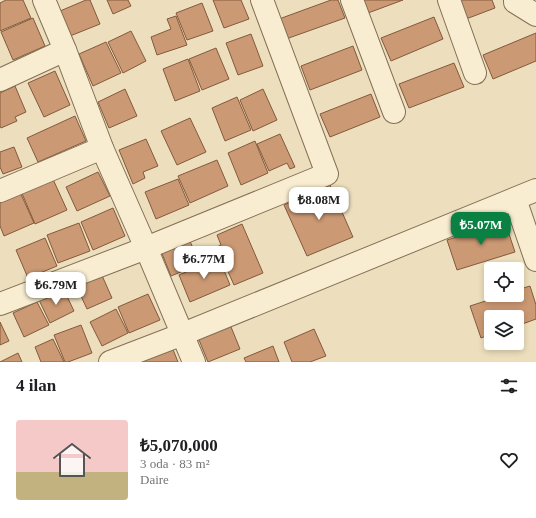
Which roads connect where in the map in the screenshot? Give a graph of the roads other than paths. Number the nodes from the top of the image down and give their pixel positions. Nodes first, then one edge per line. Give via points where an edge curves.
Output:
1 (44, 0) edge
2 (262, 0) edge
3 (352, 0) edge
4 (449, 0) edge
5 (515, 0) edge
6 (536, 15) edge
7 (65, 50) junction
8 (475, 73) dead end
9 (0, 80) edge
10 (394, 112) dead end
11 (102, 148) junction
12 (536, 190) edge
13 (0, 191) edge
14 (515, 199) junction
15 (146, 248) junction
16 (536, 260) edge
17 (0, 304) edge
18 (183, 334) junction
19 (110, 362) edge
20 (194, 362) edge

1 - 7 street
2 - 15 street via 327,174
3 - 10 street
4 - 8 street
5 - 6 street
7 - 9 street
7 - 11 street
11 - 13 street
11 - 15 street
12 - 14 street
14 - 16 street
14 - 18 street
15 - 17 street
15 - 18 street
18 - 19 street
18 - 20 street

